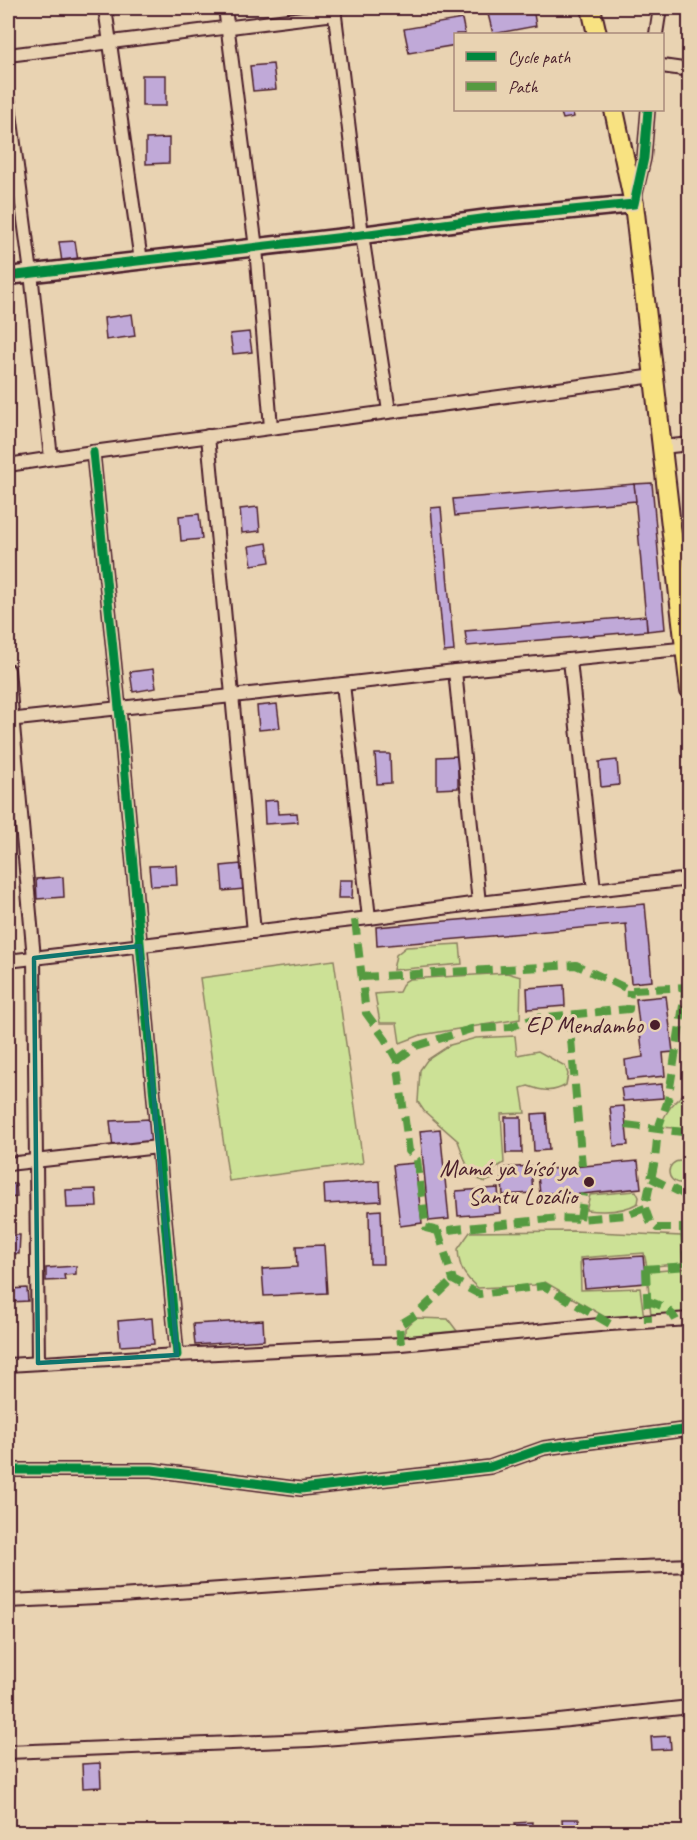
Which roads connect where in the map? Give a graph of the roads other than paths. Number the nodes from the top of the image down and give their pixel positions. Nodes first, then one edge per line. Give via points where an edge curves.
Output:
1 (105, 8) edge
2 (225, 8) edge
3 (591, 8) edge
4 (660, 8) edge
5 (335, 11) edge
6 (228, 27) junction
7 (597, 33) edge
8 (656, 33) edge
9 (111, 42) junction
10 (8, 55) edge
11 (664, 66) edge
12 (690, 70) edge
13 (8, 98) edge
14 (614, 111) edge
15 (648, 111) edge
16 (634, 204) junction
17 (362, 235) junction
18 (256, 248) junction
19 (141, 261) junction
20 (32, 273) junction
21 (8, 276) edge
22 (654, 376) junction
23 (389, 411) junction
24 (271, 427) junction
25 (208, 436) junction
26 (690, 444) edge
27 (662, 447) junction
28 (93, 452) junction
29 (51, 458) junction
30 (8, 465) edge
31 (688, 648) edge
32 (570, 660) junction
33 (8, 670) edge
34 (455, 670) junction
35 (343, 684) junction
36 (690, 691) edge
37 (231, 696) junction
38 (119, 708) junction
39 (10, 719) edge
40 (690, 879) edge
41 (594, 890) junction
42 (479, 903) junction
43 (369, 918) junction
44 (254, 932) junction
45 (140, 946) junction
46 (34, 958) junction
47 (8, 961) edge
48 (158, 1147) junction
49 (36, 1161) junction
50 (8, 1164) edge
51 (690, 1319) edge
52 (177, 1355) junction
53 (38, 1364) junction
54 (8, 1365) edge
55 (690, 1429) edge
56 (8, 1470) edge
57 (690, 1565) edge
58 (8, 1601) edge
59 (690, 1707) edge
60 (8, 1752) edge

1 - 9 street
2 - 6 street
3 - 7 main road
4 - 8 street
5 - 6 street
5 - 17 street
6 - 9 street
6 - 18 street
9 - 10 street
9 - 19 street
11 - 12 street
13 - 20 street
14 - 16 main road
15 - 16 street via 644,158
16 - 17 street
16 - 22 main road
17 - 18 street
17 - 23 street
18 - 19 street
18 - 24 street
19 - 20 street
20 - 21 street
20 - 29 street
22 - 23 street
22 - 27 main road
23 - 24 street
24 - 25 street
25 - 28 street
25 - 37 street
26 - 27 street
27 - 31 main road
28 - 29 street
28 - 38 street
29 - 30 street
31 - 32 street
31 - 36 main road
32 - 34 street
32 - 41 street
33 - 39 street
34 - 35 street
34 - 42 street
35 - 37 street
35 - 43 street
37 - 38 street
37 - 44 street
38 - 39 street
38 - 45 street
39 - 46 street
40 - 41 street
41 - 42 street
42 - 43 street
43 - 44 street
44 - 45 street
45 - 46 street
45 - 48 street
46 - 47 street
46 - 49 street
48 - 49 street
48 - 52 street
49 - 50 street
49 - 53 street
51 - 52 street via 401,1344
52 - 53 street
53 - 54 street
55 - 56 street via 544,1448 490,1467 301,1489 153,1470
57 - 58 street
59 - 60 street via 321,1739

